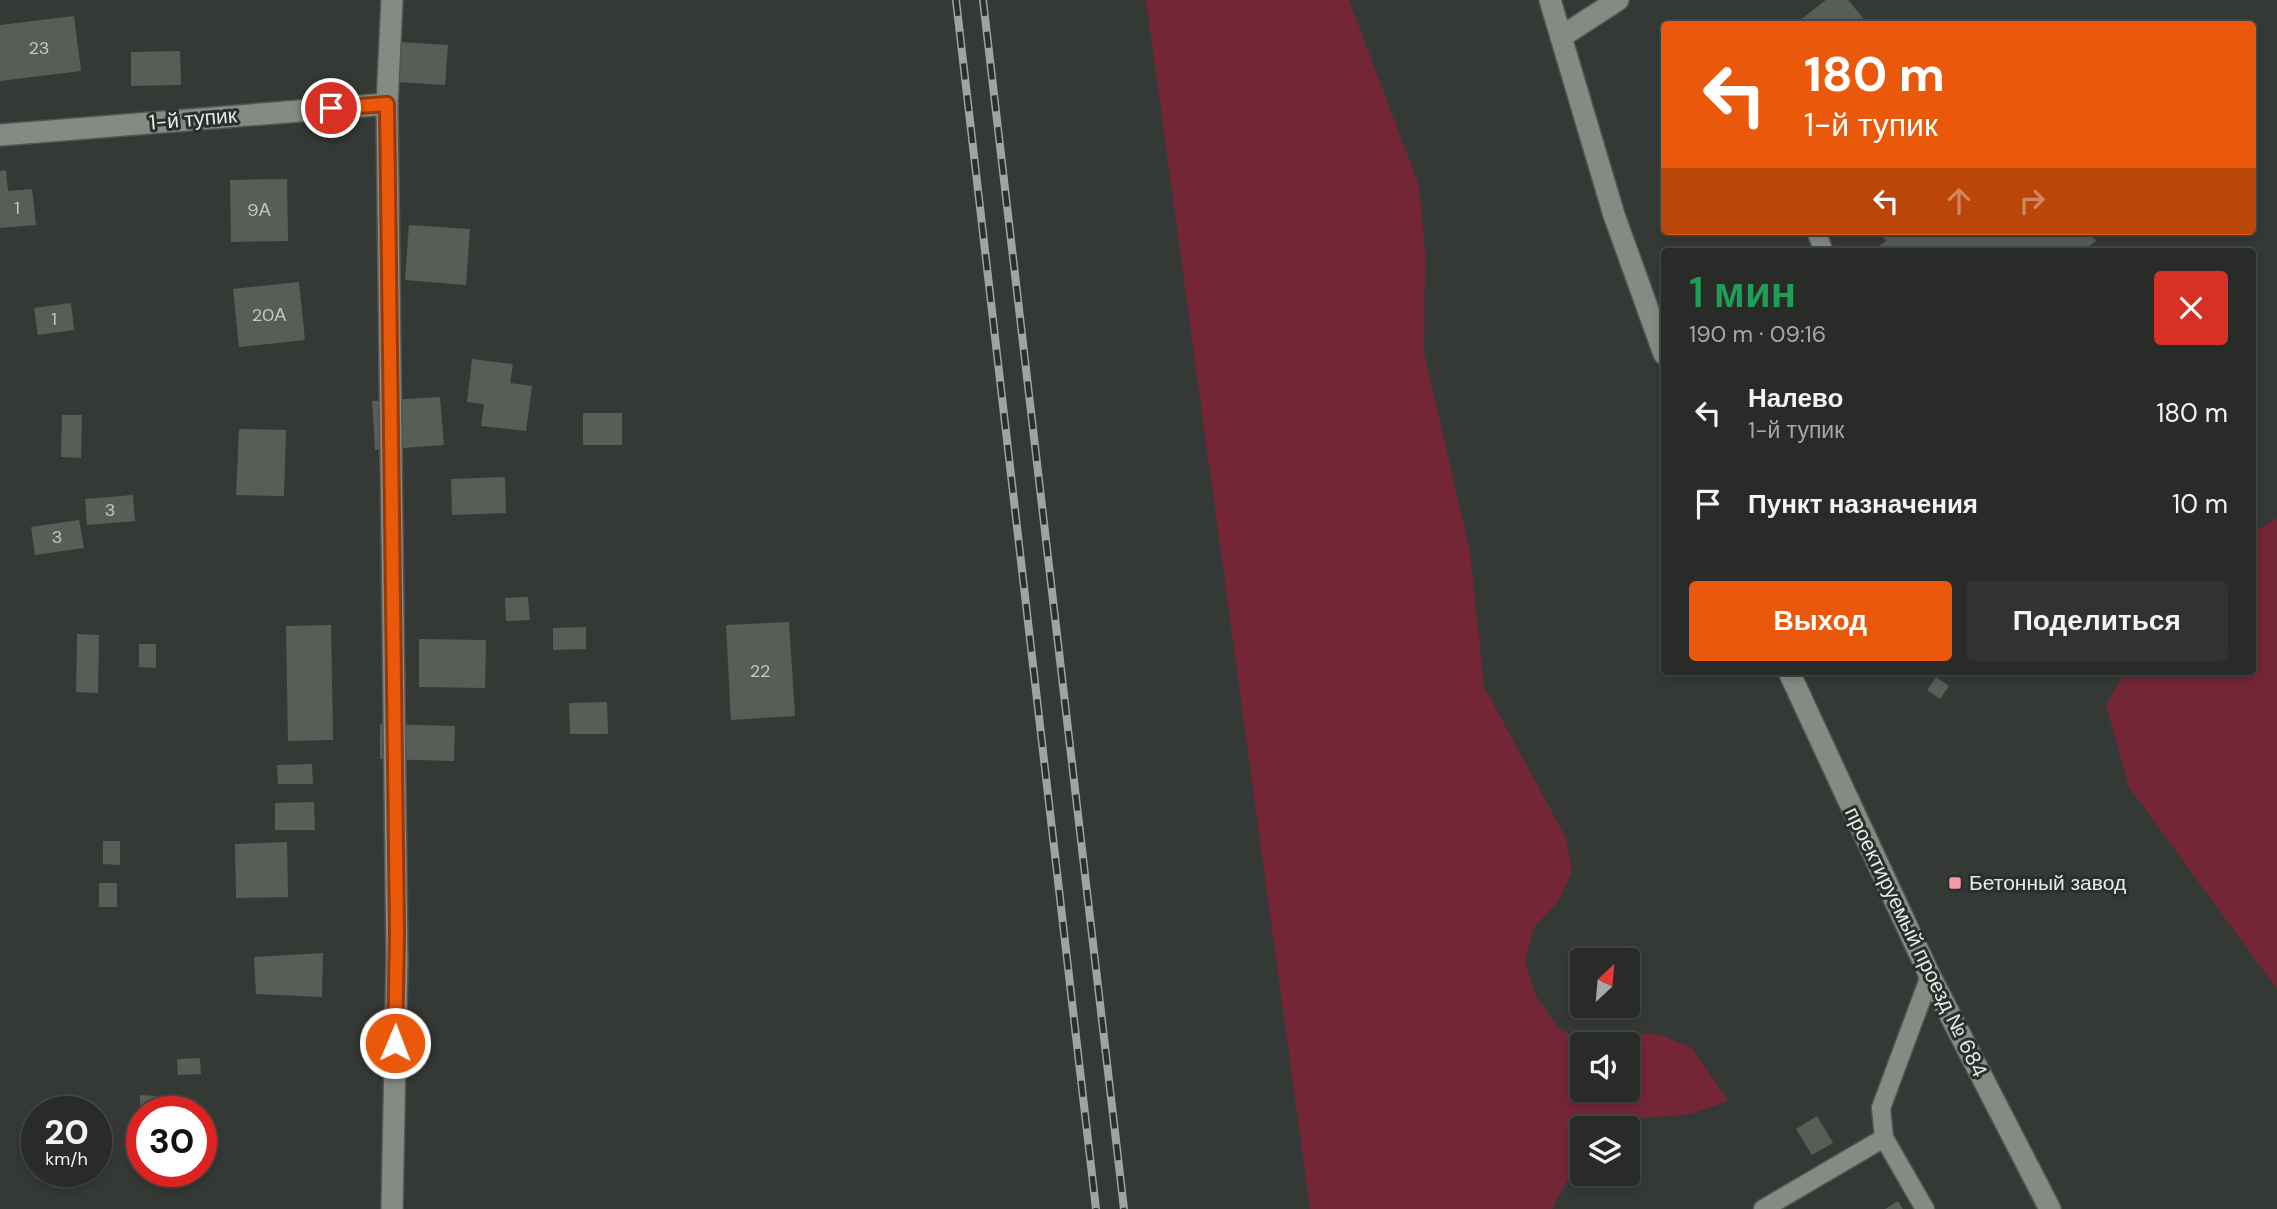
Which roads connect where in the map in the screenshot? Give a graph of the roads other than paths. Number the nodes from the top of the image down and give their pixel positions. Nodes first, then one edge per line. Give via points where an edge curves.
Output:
1 (392, 0) edge
2 (1550, 0) edge
3 (1618, 0) edge
4 (1561, 37) junction
5 (387, 104) junction
6 (0, 135) edge
7 (1661, 346) edge
8 (1790, 675) edge
9 (1930, 976) junction
10 (1884, 1138) junction
11 (392, 1209) edge
12 (1763, 1209) edge
13 (1926, 1209) edge
14 (2050, 1209) edge

1 - 5 street
2 - 4 street
3 - 4 street
4 - 7 street via 1614,215
5 - 6 street, 1-й тупик
5 - 11 street via 397,946
8 - 9 street, проектируемый проезд № 684
9 - 10 lane via 1881,1108
9 - 14 street, проектируемый проезд № 684
10 - 12 lane
10 - 13 lane

